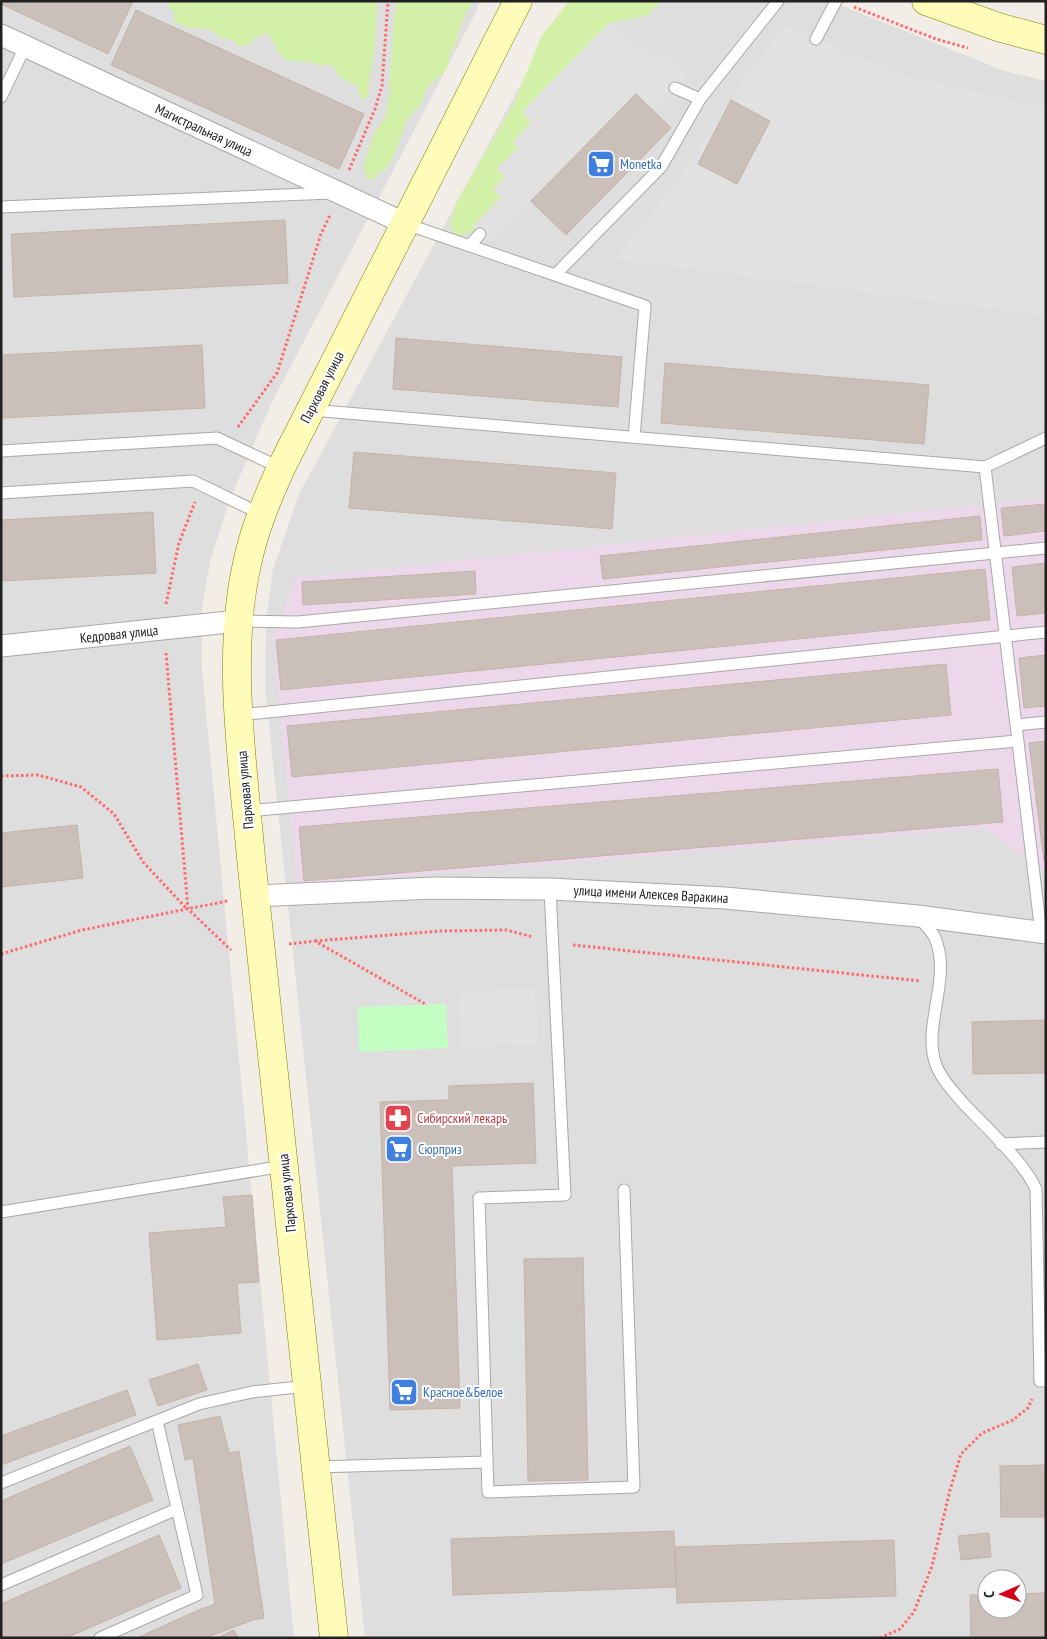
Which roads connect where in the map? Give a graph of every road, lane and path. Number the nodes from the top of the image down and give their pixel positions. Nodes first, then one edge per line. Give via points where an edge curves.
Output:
1 (518, 1) edge
2 (778, 1) edge
3 (836, 1) edge
4 (926, 1) edge
5 (1, 35) edge
6 (816, 39) dead end
7 (1046, 40) edge
8 (25, 46) junction
9 (675, 88) dead end
10 (1, 97) edge
11 (700, 100) junction
12 (340, 193) junction
13 (1, 207) edge
14 (406, 224) junction
15 (480, 234) dead end
16 (469, 246) junction
17 (555, 275) junction
18 (310, 410) junction
19 (634, 437) junction
20 (1046, 438) edge
21 (1, 451) edge
22 (281, 468) junction
23 (985, 468) junction
24 (1, 493) edge
25 (261, 514) junction
26 (1046, 548) edge
27 (995, 553) junction
28 (238, 621) junction
29 (1046, 632) edge
30 (1005, 636) junction
31 (1, 646) edge
32 (239, 715) junction
33 (1046, 722) edge
34 (1016, 725) junction
35 (1018, 741) junction
36 (1, 776) edge
37 (247, 811) junction
38 (550, 889) junction
39 (255, 896) junction
40 (188, 909) junction
41 (918, 916) junction
42 (1043, 933) edge
43 (315, 941) junction
44 (552, 943) junction
45 (289, 944) dead end
46 (1, 954) edge
47 (939, 983) junction
48 (427, 1004) dead end
49 (1046, 1142) edge
50 (1001, 1144) junction
51 (284, 1166) junction
52 (624, 1190) dead end
53 (1, 1212) edge
54 (1042, 1287) edge
55 (1043, 1381) edge
56 (307, 1386) junction
57 (157, 1421) junction
58 (487, 1462) junction
59 (316, 1467) junction
60 (1, 1483) edge
61 (177, 1509) junction
62 (1, 1585) edge
63 (100, 1638) edge
64 (334, 1638) edge
65 (880, 1638) edge

1 - 14 street, Парковая улица
2 - 11 lane
3 - 6 lane
4 - 7 street
5 - 8 street, Магистральная улица
8 - 10 lane
8 - 12 street, Магистральная улица
9 - 11 lane
11 - 17 lane via 661,167
12 - 13 lane
12 - 14 street, Магистральная улица
14 - 16 lane
14 - 18 street, Парковая улица
15 - 16 lane
16 - 17 lane
17 - 19 lane via 645,306
18 - 19 lane
18 - 22 street, Парковая улица
19 - 23 lane
20 - 23 lane
21 - 22 lane via 217,438
22 - 25 street, Парковая улица
23 - 27 lane
24 - 25 lane via 193,481
25 - 28 street, Парковая улица via 246,565
26 - 27 lane
27 - 28 lane via 298,622
27 - 30 lane
28 - 31 street, Кедровая улица
28 - 32 street, Парковая улица
29 - 30 lane
30 - 32 lane
30 - 34 lane
32 - 37 street, Парковая улица
33 - 34 lane
34 - 35 lane
35 - 37 lane
35 - 42 lane
36 - 40 path via 38,776 82,787 114,814 144,862
37 - 39 street, Парковая улица
38 - 39 street, улица имени Алексея Варакина via 434,888
38 - 41 street, улица имени Алексея Варакина via 725,898
38 - 44 lane
39 - 40 path
39 - 51 street, Парковая улица
40 - 46 path via 82,930
41 - 42 street, улица имени Алексея Варакина
41 - 47 lane via 935,938 940,961
43 - 44 path via 442,931 506,930
43 - 45 path
43 - 48 path
44 - 47 path
44 - 58 lane via 565,1195 479,1198
47 - 50 lane via 932,1048 936,1064 949,1088
49 - 50 lane
50 - 54 lane via 1036,1189
51 - 53 lane
51 - 56 street, Парковая улица
52 - 58 lane via 634,1487 488,1492
54 - 55 lane
55 - 65 path via 1028,1408 1013,1420 982,1433 961,1454 932,1566 914,1612 900,1629
56 - 57 lane via 252,1392 199,1404
56 - 59 street, Парковая улица
57 - 60 lane
57 - 61 lane
58 - 59 lane
59 - 64 street, Парковая улица
61 - 62 lane
61 - 63 lane via 197,1595

